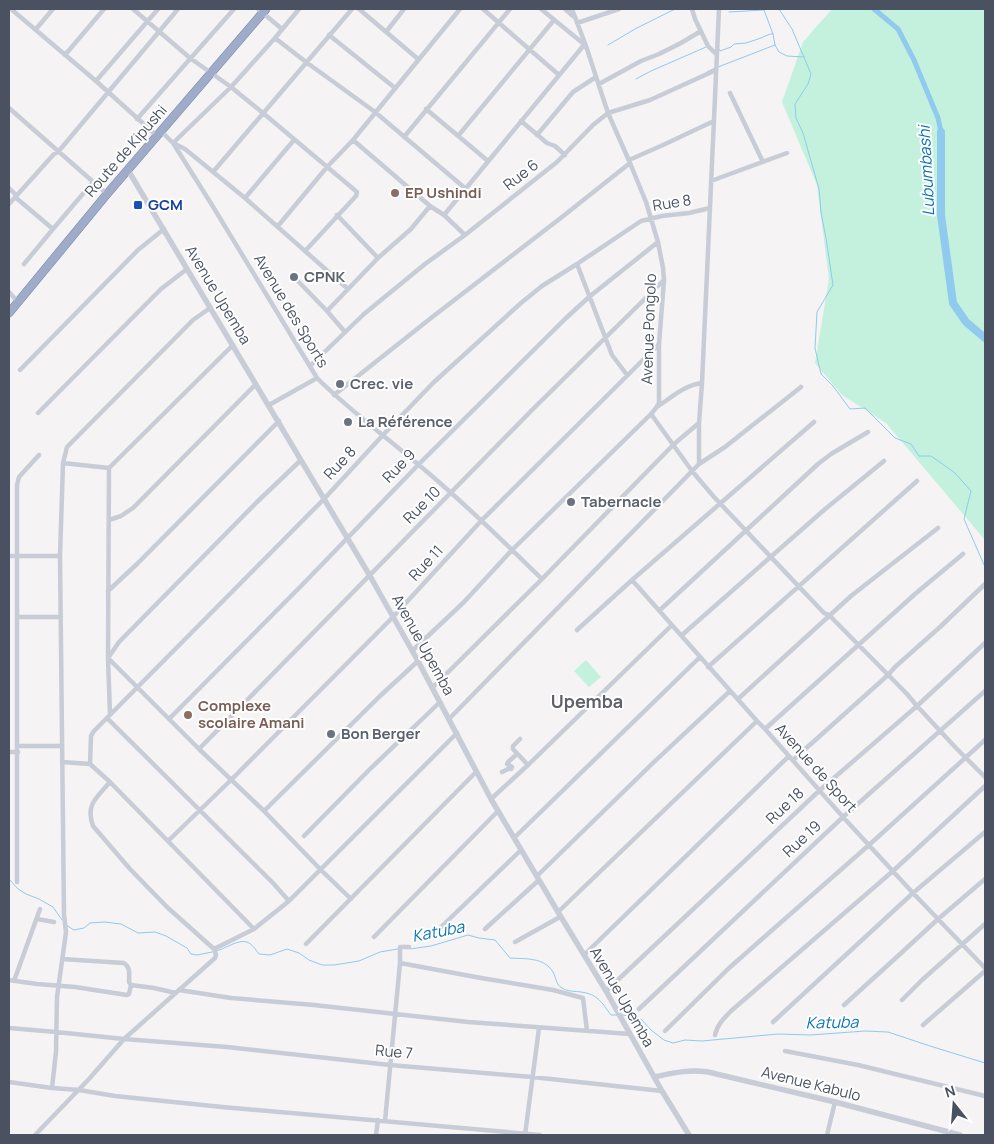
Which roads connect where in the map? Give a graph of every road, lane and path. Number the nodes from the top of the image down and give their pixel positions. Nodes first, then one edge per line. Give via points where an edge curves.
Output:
1 (11, 9) edge
2 (52, 9) edge
3 (104, 9) edge
4 (133, 9) edge
5 (158, 9) edge
6 (178, 9) edge
7 (234, 9) edge
8 (299, 9) edge
9 (352, 9) edge
10 (359, 9) edge
11 (404, 9) edge
12 (460, 9) edge
13 (483, 9) edge
14 (510, 9) edge
15 (541, 9) edge
16 (565, 9) edge
17 (572, 9) edge
18 (619, 9) edge
19 (692, 9) edge
20 (719, 9) edge
21 (263, 10) edge
22 (575, 17) junction
23 (554, 20) junction
24 (148, 21) junction
25 (498, 23) junction
26 (577, 23) junction
27 (36, 29) junction
28 (282, 29) junction
29 (159, 31) junction
30 (701, 31) junction
31 (386, 32) junction
32 (329, 36) junction
33 (275, 38) junction
34 (585, 45) junction
35 (530, 50) junction
36 (65, 54) junction
37 (717, 55) junction
38 (190, 58) junction
39 (418, 59) junction
40 (306, 62) junction
41 (716, 70) junction
42 (211, 74) junction
43 (559, 74) junction
44 (596, 76) junction
45 (96, 81) junction
46 (599, 84) junction
47 (231, 87) junction
48 (395, 88) junction
49 (730, 92) dead end
50 (109, 93) junction
51 (9, 108) edge
52 (426, 109) junction
53 (375, 112) junction
54 (263, 113) junction
55 (608, 113) junction
56 (137, 118) junction
57 (521, 121) junction
58 (714, 121) junction
59 (159, 133) junction
60 (537, 134) junction
61 (458, 136) junction
62 (404, 137) junction
63 (294, 140) junction
64 (352, 140) junction
65 (173, 143) junction
66 (58, 152) junction
67 (787, 153) dead end
68 (565, 155) junction
69 (488, 161) junction
70 (630, 161) junction
71 (763, 162) junction
72 (327, 167) junction
73 (128, 170) junction
74 (213, 172) junction
75 (711, 181) junction
76 (93, 182) junction
77 (9, 188) edge
78 (466, 189) junction
79 (107, 194) junction
80 (16, 196) junction
81 (246, 198) junction
82 (9, 204) edge
83 (430, 206) junction
84 (710, 208) junction
85 (444, 215) junction
86 (337, 216) junction
87 (651, 218) junction
88 (278, 226) junction
89 (52, 229) junction
90 (164, 229) junction
91 (465, 235) junction
92 (658, 242) junction
93 (306, 250) junction
94 (378, 258) junction
95 (24, 264) dead end
96 (577, 264) junction
97 (187, 269) junction
98 (294, 277) dead end
99 (664, 280) junction
100 (348, 289) junction
101 (9, 292) edge
102 (589, 297) junction
103 (18, 302) junction
104 (210, 308) junction
105 (327, 311) junction
106 (9, 312) edge
107 (345, 332) junction
108 (604, 339) junction
109 (659, 344) junction
110 (233, 345) junction
111 (310, 366) junction
112 (20, 370) dead end
113 (628, 375) junction
114 (317, 378) junction
115 (702, 382) junction
116 (256, 384) junction
117 (800, 387) dead end
118 (334, 395) junction
119 (269, 405) junction
120 (656, 408) junction
121 (38, 414) dead end
122 (651, 414) junction
123 (279, 421) junction
124 (814, 422) dead end
125 (699, 423) junction
126 (868, 432) dead end
127 (383, 435) junction
128 (674, 444) junction
129 (39, 455) dead end
130 (301, 460) junction
131 (884, 461) dead end
132 (64, 462) junction
133 (419, 464) junction
134 (699, 464) junction
135 (109, 468) junction
136 (692, 471) junction
137 (917, 481) dead end
138 (452, 493) junction
139 (324, 499) junction
140 (720, 503) junction
141 (109, 520) junction
142 (482, 521) junction
143 (938, 528) dead end
144 (746, 531) junction
145 (347, 538) junction
146 (512, 550) junction
147 (963, 554) dead end
148 (9, 556) edge
149 (60, 556) junction
150 (18, 557) junction
151 (771, 558) junction
152 (370, 576) junction
153 (542, 579) junction
154 (632, 580) junction
155 (985, 584) edge
156 (798, 587) junction
157 (108, 591) junction
158 (660, 610) junction
159 (829, 615) junction
160 (61, 616) junction
161 (18, 617) junction
162 (393, 617) junction
163 (672, 625) junction
164 (578, 630) dead end
165 (682, 635) junction
166 (985, 643) edge
167 (858, 645) junction
168 (412, 650) junction
169 (700, 657) junction
170 (108, 658) junction
171 (418, 661) junction
172 (708, 666) junction
173 (888, 675) junction
174 (137, 688) junction
175 (432, 688) junction
176 (730, 691) junction
177 (985, 691) edge
178 (738, 700) junction
179 (440, 702) junction
180 (917, 706) junction
181 (108, 716) junction
182 (169, 719) junction
183 (449, 719) junction
184 (757, 721) junction
185 (765, 729) junction
186 (941, 731) junction
187 (457, 733) junction
188 (520, 739) dead end
189 (985, 740) edge
190 (18, 746) junction
191 (62, 746) junction
192 (199, 749) junction
193 (9, 752) edge
194 (18, 752) junction
195 (517, 754) junction
196 (788, 756) junction
197 (965, 757) junction
198 (793, 760) junction
199 (62, 762) junction
200 (90, 764) junction
201 (528, 765) junction
202 (476, 772) junction
203 (502, 772) dead end
204 (985, 777) edge
205 (231, 780) junction
206 (110, 782) junction
207 (985, 786) edge
208 (820, 790) junction
209 (491, 799) junction
210 (199, 811) junction
211 (264, 811) junction
212 (498, 811) junction
213 (843, 817) junction
214 (985, 832) edge
215 (304, 836) dead end
216 (514, 838) junction
217 (168, 841) junction
218 (869, 845) junction
219 (521, 850) junction
220 (320, 869) junction
221 (893, 871) junction
222 (538, 878) junction
223 (985, 879) edge
224 (17, 882) dead end
225 (913, 894) junction
226 (351, 899) junction
227 (288, 901) junction
228 (40, 909) dead end
229 (559, 914) junction
230 (36, 919) junction
231 (937, 920) junction
232 (54, 922) dead end
233 (985, 924) edge
234 (254, 929) junction
235 (485, 929) dead end
236 (438, 930) dead end
237 (374, 937) dead end
238 (515, 942) dead end
239 (306, 944) dead end
240 (962, 945) junction
241 (409, 947) dead end
242 (214, 949) junction
243 (584, 955) junction
244 (62, 959) junction
245 (400, 963) junction
246 (985, 970) edge
247 (12, 980) edge
248 (131, 985) junction
249 (58, 986) junction
250 (177, 991) junction
251 (606, 991) junction
252 (902, 1000) dead end
253 (844, 1005) dead end
254 (639, 1009) dead end
255 (395, 1014) junction
256 (773, 1022) dead end
257 (923, 1025) dead end
258 (9, 1028) edge
259 (539, 1028) junction
260 (587, 1031) junction
261 (665, 1031) dead end
262 (56, 1032) junction
263 (630, 1034) junction
264 (715, 1035) dead end
265 (124, 1039) junction
266 (785, 1051) dead end
267 (390, 1065) junction
268 (532, 1077) junction
269 (654, 1077) junction
270 (9, 1082) edge
271 (52, 1088) junction
272 (79, 1090) junction
273 (662, 1091) junction
274 (985, 1096) edge
275 (836, 1102) junction
276 (378, 1120) junction
277 (385, 1121) junction
278 (525, 1134) edge
279 (36, 1135) edge
280 (376, 1135) edge
281 (540, 1135) edge
282 (689, 1135) edge
283 (826, 1135) edge
284 (960, 1135) edge

1 - 27 street, Avenue des Sports
2 - 27 street
3 - 36 street
4 - 24 street
5 - 24 street
6 - 29 street
7 - 38 street
8 - 28 street
9 - 32 street
10 - 31 street
11 - 31 street
12 - 39 street
13 - 25 street
14 - 25 street
15 - 23 street
16 - 22 street
17 - 22 street, Avenue Pongolo
18 - 26 street
19 - 30 street
20 - 37 street
21 - 28 street
21 - 42 highway, Route de Kipushi
22 - 26 street, Avenue Pongolo
23 - 34 street
23 - 35 street
24 - 29 street
24 - 45 street
25 - 35 street
25 - 52 street
26 - 34 street, Avenue Pongolo
27 - 36 street, Avenue des Sports
28 - 33 street
29 - 38 street
29 - 50 street
30 - 37 street
30 - 46 street
31 - 39 street
32 - 40 street
32 - 48 street
33 - 40 street
33 - 47 street
34 - 43 street
34 - 44 street, Avenue Pongolo
35 - 43 street
35 - 61 street
36 - 45 street, Avenue des Sports
37 - 41 street
38 - 42 street
38 - 56 street
39 - 48 street
40 - 53 street
40 - 54 street
41 - 55 street, Rue 6 via 650,100
41 - 58 street
42 - 47 street
42 - 59 highway, Route de Kipushi
43 - 57 street
44 - 46 street, Avenue Pongolo
44 - 60 street via 573,92
45 - 50 street, Avenue des Sports
46 - 55 street, Avenue Pongolo
47 - 54 street
47 - 65 street
48 - 53 street
49 - 71 street
50 - 56 street, Avenue des Sports
50 - 66 street
51 - 66 street
52 - 61 street
52 - 62 street
53 - 62 street
53 - 64 street
54 - 63 street
54 - 74 street
55 - 68 street, Rue 6
55 - 70 street, Avenue Pongolo
56 - 59 street, Avenue des Sports
57 - 60 street
57 - 69 street
58 - 70 street
58 - 75 street
59 - 65 street, Avenue des Sports
59 - 73 highway, Route de Kipushi
60 - 68 street
61 - 69 street
62 - 78 street
63 - 72 street
63 - 81 street
64 - 72 street
64 - 83 street
65 - 74 street
65 - 111 street, Avenue des Sports
66 - 76 street
66 - 80 street
67 - 71 street
68 - 91 street, Rue 6
69 - 78 street
70 - 87 street, Avenue Pongolo
70 - 118 street
71 - 75 street
72 - 86 street via 357,194
72 - 88 street
73 - 79 highway, Route de Kipushi
73 - 90 street, Avenue Upemba
74 - 81 street
75 - 84 street
76 - 79 street
76 - 89 street
77 - 80 street
78 - 85 street
79 - 103 highway, Route de Kipushi
80 - 82 street
80 - 89 street
81 - 88 street
83 - 85 street
83 - 94 street via 411,229
84 - 87 street, Rue 8
84 - 115 street
85 - 91 street
86 - 93 street
86 - 94 street
87 - 92 street, Avenue Pongolo
87 - 96 street, Rue 8 via 641,221
88 - 93 street
89 - 95 street
90 - 97 street, Avenue Upemba
90 - 112 street via 138,250
91 - 107 street, Rue 6 via 425,264
92 - 99 street, Avenue Pongolo
92 - 102 street, Rue 9
93 - 100 street
94 - 100 street
96 - 102 street
96 - 127 street, Rue 8 via 521,303 433,383
97 - 104 street, Avenue Upemba
97 - 121 street via 161,289
98 - 105 street
99 - 108 street, Rue 10
99 - 109 street, Avenue Pongolo
100 - 105 street
101 - 103 street
102 - 108 street
102 - 133 street, Rue 9
103 - 106 highway, Route de Kipushi
104 - 110 street, Avenue Upemba
104 - 132 street via 193,320 66,447
105 - 107 street
107 - 111 street, Rue 6
108 - 113 street
108 - 138 street, Rue 10
109 - 113 street, Rue 11
109 - 120 street, Avenue Pongolo via 659,398
110 - 116 street, Avenue Upemba
110 - 135 street
111 - 114 street, Avenue des Sports
113 - 142 street, Rue 11
114 - 118 street, Avenue des Sports
114 - 119 street
115 - 120 street via 684,388
115 - 125 street
116 - 119 street, Avenue Upemba
116 - 141 street via 132,508
117 - 134 street via 725,448
118 - 127 street, Avenue des Sports
119 - 123 street, Avenue Upemba
120 - 122 street
122 - 128 street
122 - 146 street
123 - 130 street, Avenue Upemba
123 - 157 street
124 - 140 street
125 - 128 street
125 - 134 street
126 - 144 street via 818,464
127 - 133 street, Avenue des Sports
127 - 139 street, Rue 8
128 - 136 street
128 - 153 street
129 - 150 street via 18,481
130 - 139 street, Avenue Upemba
130 - 170 street via 120,642
131 - 151 street
132 - 135 street
132 - 149 street
133 - 138 street, Avenue des Sports
133 - 145 street, Rue 9
134 - 136 street
135 - 141 street
136 - 140 street
136 - 183 street
137 - 156 street
138 - 142 street, Avenue des Sports
138 - 152 street, Rue 10
139 - 145 street, Avenue Upemba
139 - 174 street, Rue 8
140 - 144 street
140 - 154 street
141 - 157 street
142 - 146 street, Avenue des Sports
142 - 162 street, Rue 11
143 - 159 street
144 - 151 street
144 - 158 street
145 - 152 street, Avenue Upemba
145 - 182 street, Rue 9
146 - 153 street, Avenue des Sports
146 - 168 street via 464,602
147 - 167 street
148 - 150 street
149 - 150 street
149 - 160 street
150 - 161 street
151 - 156 street
151 - 165 street
152 - 162 street, Avenue Upemba
152 - 192 street, Rue 10
153 - 175 street
154 - 158 street, Avenue de Sport
154 - 164 street
155 - 173 street
156 - 159 street
156 - 172 street
157 - 170 street
158 - 163 street, Avenue de Sport
159 - 167 street
159 - 178 street
160 - 161 street
160 - 191 street
161 - 190 street
162 - 168 street, Avenue Upemba
162 - 205 street, Rue 11
163 - 165 street, Avenue de Sport
163 - 201 street
165 - 169 street, Avenue de Sport
166 - 180 street, Rue 18
167 - 173 street
167 - 185 street
168 - 171 street, Avenue Upemba
169 - 172 street, Avenue de Sport
169 - 216 street
170 - 174 street
170 - 181 street
171 - 175 street, Avenue Upemba
171 - 211 street
172 - 176 street, Avenue de Sport
173 - 180 street
173 - 198 street
174 - 181 street, Rue 8
174 - 182 street
175 - 179 street, Avenue Upemba
176 - 178 street, Avenue de Sport
176 - 222 street
177 - 186 street, Rue 19
178 - 184 street, Avenue de Sport
179 - 183 street, Avenue Upemba
179 - 215 street
180 - 186 street
180 - 208 street, Rue 18
181 - 200 street, Rue 8 via 92,734
181 - 210 street
182 - 192 street
183 - 187 street, Avenue Upemba
184 - 185 street, Avenue de Sport
184 - 229 street
185 - 196 street, Avenue de Sport
186 - 197 street
186 - 213 street, Rue 19
187 - 202 street, Avenue Upemba
187 - 220 street
188 - 195 street via 513,749
189 - 197 street
190 - 191 street
190 - 194 street
191 - 199 street
192 - 205 street
193 - 194 street
194 - 224 street
195 - 201 street
195 - 203 street via 508,762 512,768
196 - 198 street, Avenue de Sport
196 - 243 street
197 - 204 street
197 - 218 street
198 - 208 street, Avenue de Sport
199 - 200 street
199 - 244 street via 66,926
200 - 206 street
201 - 209 street
202 - 209 street, Avenue Upemba
202 - 226 street
205 - 210 street, Rue 11
205 - 211 street
206 - 217 street
206 - 242 street via 92,805 92,826 167,907
207 - 221 street
208 - 213 street, Avenue de Sport
208 - 251 street, Rue 18
209 - 212 street, Avenue Upemba
210 - 217 street, Rue 11
210 - 227 street
211 - 220 street
212 - 216 street, Avenue Upemba
212 - 237 street
213 - 218 street, Avenue de Sport
213 - 254 street, Rue 19
214 - 225 street
216 - 219 street, Avenue Upemba
217 - 234 street
218 - 221 street, Avenue de Sport
218 - 261 street via 728,969
219 - 222 street, Avenue Upemba
219 - 236 street
220 - 226 street
220 - 227 street
221 - 225 street, Avenue de Sport
221 - 264 street via 722,1019
222 - 229 street, Avenue Upemba
222 - 235 street
223 - 231 street
225 - 231 street, Avenue de Sport
225 - 256 street
226 - 239 street
227 - 234 street
228 - 230 street
229 - 238 street
229 - 243 street, Avenue Upemba
230 - 232 street
230 - 247 street
231 - 240 street, Avenue de Sport
231 - 253 street
233 - 240 street
234 - 242 street
240 - 246 street, Avenue de Sport
240 - 252 street
241 - 245 street via 400,947
242 - 250 street via 214,958
243 - 251 street, Avenue Upemba
244 - 248 street via 124,962 130,970 128,982
244 - 249 street
245 - 255 street
245 - 260 street via 583,998
246 - 257 street
247 - 249 street
248 - 249 street via 126,995
248 - 250 street
249 - 262 street
250 - 255 street
250 - 265 street
251 - 263 street, Avenue Upemba
255 - 259 street
255 - 267 street
258 - 262 street, Rue 7
259 - 260 street
259 - 268 street
260 - 263 street
262 - 265 street, Rue 7
262 - 271 street
263 - 269 street, Avenue Upemba
265 - 267 street, Rue 7
265 - 272 street
266 - 274 street
267 - 268 street, Rue 7
267 - 277 street
268 - 273 street, Rue 7
268 - 278 street
269 - 273 street, Avenue Upemba
269 - 275 street, Avenue Kabulo via 702,1071
270 - 271 street
271 - 272 street
272 - 276 street via 168,1102
272 - 279 street
273 - 282 street, Avenue Upemba
275 - 283 street
275 - 284 street, Avenue Kabulo
276 - 277 street
276 - 280 street
277 - 278 street
278 - 281 street

